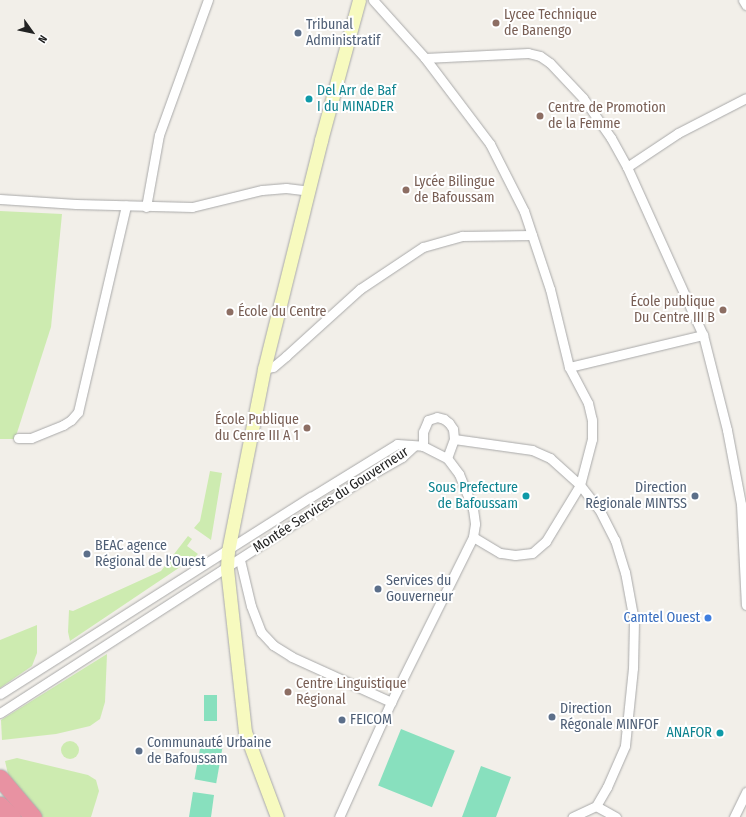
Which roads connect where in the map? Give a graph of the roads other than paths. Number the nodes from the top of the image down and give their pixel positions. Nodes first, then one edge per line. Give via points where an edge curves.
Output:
1 (208, 0) edge
2 (359, 0) edge
3 (373, 0) edge
4 (743, 0) edge
5 (746, 5) edge
6 (424, 58) junction
7 (746, 98) edge
8 (627, 167) junction
9 (309, 191) junction
10 (0, 199) edge
11 (126, 206) junction
12 (146, 207) junction
13 (532, 235) junction
14 (703, 335) junction
15 (569, 367) junction
16 (264, 369) junction
17 (18, 438) dead end
18 (454, 439) junction
19 (418, 446) junction
20 (447, 458) junction
21 (580, 485) junction
22 (473, 537) junction
23 (228, 552) junction
24 (240, 560) junction
25 (227, 568) junction
26 (746, 605) edge
27 (0, 694) edge
28 (391, 702) junction
29 (0, 713) edge
30 (0, 778) edge
31 (746, 794) edge
32 (0, 805) edge
33 (596, 806) junction
34 (12, 817) edge
35 (33, 817) edge
36 (277, 817) edge
37 (339, 817) edge
38 (572, 817) edge
39 (616, 817) edge
40 (734, 817) edge

1 - 12 street via 159,135
2 - 9 street
3 - 6 street
4 - 5 street
6 - 8 street via 528,53 540,56 550,63 582,98 611,138
6 - 13 street via 490,144 524,211
7 - 8 street via 678,133
8 - 14 street
9 - 12 street via 286,188 262,190 192,207
9 - 16 street
10 - 11 street
11 - 12 street
11 - 17 street via 78,412 63,425 31,438
13 - 15 street via 550,288
13 - 16 street via 462,236 423,247 360,289 273,367
14 - 15 street
14 - 26 street via 727,430 741,504
15 - 21 street via 588,403 592,420 592,439
16 - 23 street
18 - 19 street via 453,429 449,423 437,417 425,425
18 - 20 street
18 - 21 street via 541,453
19 - 20 street
19 - 23 street, Montée Services du Gouverneur via 397,444
19 - 24 street, Montée Services du Gouverneur
20 - 22 street via 459,474 473,509
21 - 22 street via 546,541 532,553 500,553
21 - 33 street via 599,509 615,540 625,572 634,621 633,668 625,746
22 - 28 street
23 - 25 street
23 - 27 street, Montée Services du Gouverneur
24 - 25 street, Montée Services du Gouverneur
24 - 28 street via 251,606 261,632 272,644 292,656
25 - 29 street, Montée Services du Gouverneur
25 - 36 street via 245,732
28 - 37 street
30 - 35 highway
31 - 40 street
32 - 34 highway
33 - 38 street
33 - 39 street

